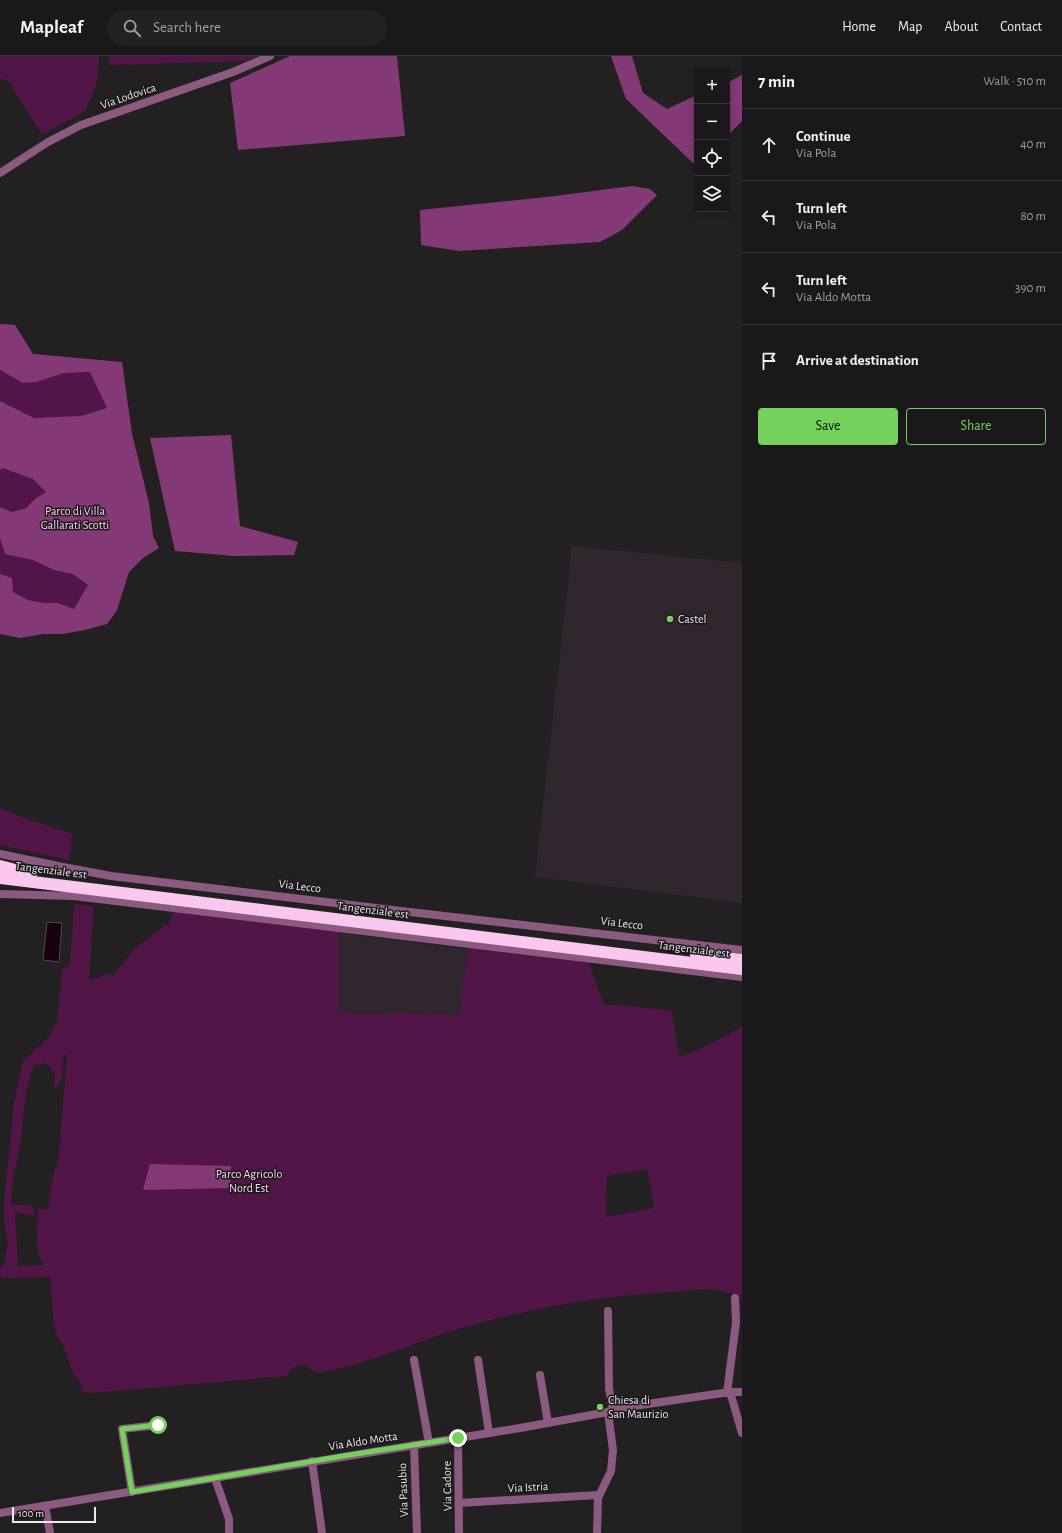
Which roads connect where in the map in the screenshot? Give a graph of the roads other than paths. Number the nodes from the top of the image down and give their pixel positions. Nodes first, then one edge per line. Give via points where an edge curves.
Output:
1 (270, 56) edge
2 (0, 173) edge
3 (0, 854) edge
4 (0, 866) edge
5 (0, 870) edge
6 (0, 878) edge
7 (32, 878) junction
8 (0, 883) edge
9 (0, 894) edge
10 (742, 950) edge
11 (742, 960) edge
12 (742, 969) edge
13 (742, 977) edge
14 (735, 1298) dead end
15 (608, 1311) dead end
16 (414, 1360) dead end
17 (478, 1360) dead end
18 (540, 1375) dead end
19 (742, 1392) edge
20 (729, 1393) junction
21 (610, 1411) junction
22 (548, 1424) junction
23 (158, 1425) dead end
24 (489, 1433) junction
25 (742, 1433) edge
26 (458, 1438) junction
27 (429, 1443) junction
28 (414, 1445) junction
29 (312, 1461) junction
30 (215, 1478) junction
31 (132, 1492) junction
32 (600, 1493) junction
33 (459, 1503) junction
34 (45, 1506) junction
35 (0, 1513) edge
36 (50, 1533) edge
37 (229, 1533) edge
38 (322, 1533) edge
39 (417, 1533) edge
40 (459, 1533) edge
41 (597, 1533) edge

1 - 2 street, Via Lodovica via 233,72 81,125 48,142
3 - 10 street, Via Lecco via 111,876
4 - 7 highway
5 - 7 highway, Tangenziale est
6 - 7 highway, Tangenziale est
7 - 8 highway
7 - 11 highway, Tangenziale est
7 - 12 highway, Tangenziale est
9 - 13 street via 74,896
14 - 20 street via 736,1322
15 - 21 street
16 - 27 street
17 - 24 street
18 - 22 street
19 - 20 street, Via Aldo Motta
20 - 21 street, Via Aldo Motta
20 - 25 street
21 - 22 street, Via Aldo Motta
21 - 32 street via 612,1464
22 - 24 street, Via Aldo Motta
23 - 31 street via 122,1429
24 - 26 street, Via Aldo Motta
26 - 27 street, Via Aldo Motta
26 - 33 street, Via Cadore
27 - 28 street, Via Aldo Motta
28 - 29 street, Via Aldo Motta
28 - 39 street, Via Pasubio
29 - 30 street, Via Aldo Motta
29 - 38 street
30 - 31 street, Via Aldo Motta
30 - 37 street via 229,1519
31 - 34 street, Via Aldo Motta
32 - 33 street, Via Istria
32 - 41 street
33 - 40 street, Via Cadore
34 - 35 street, Via Aldo Motta
34 - 36 street

